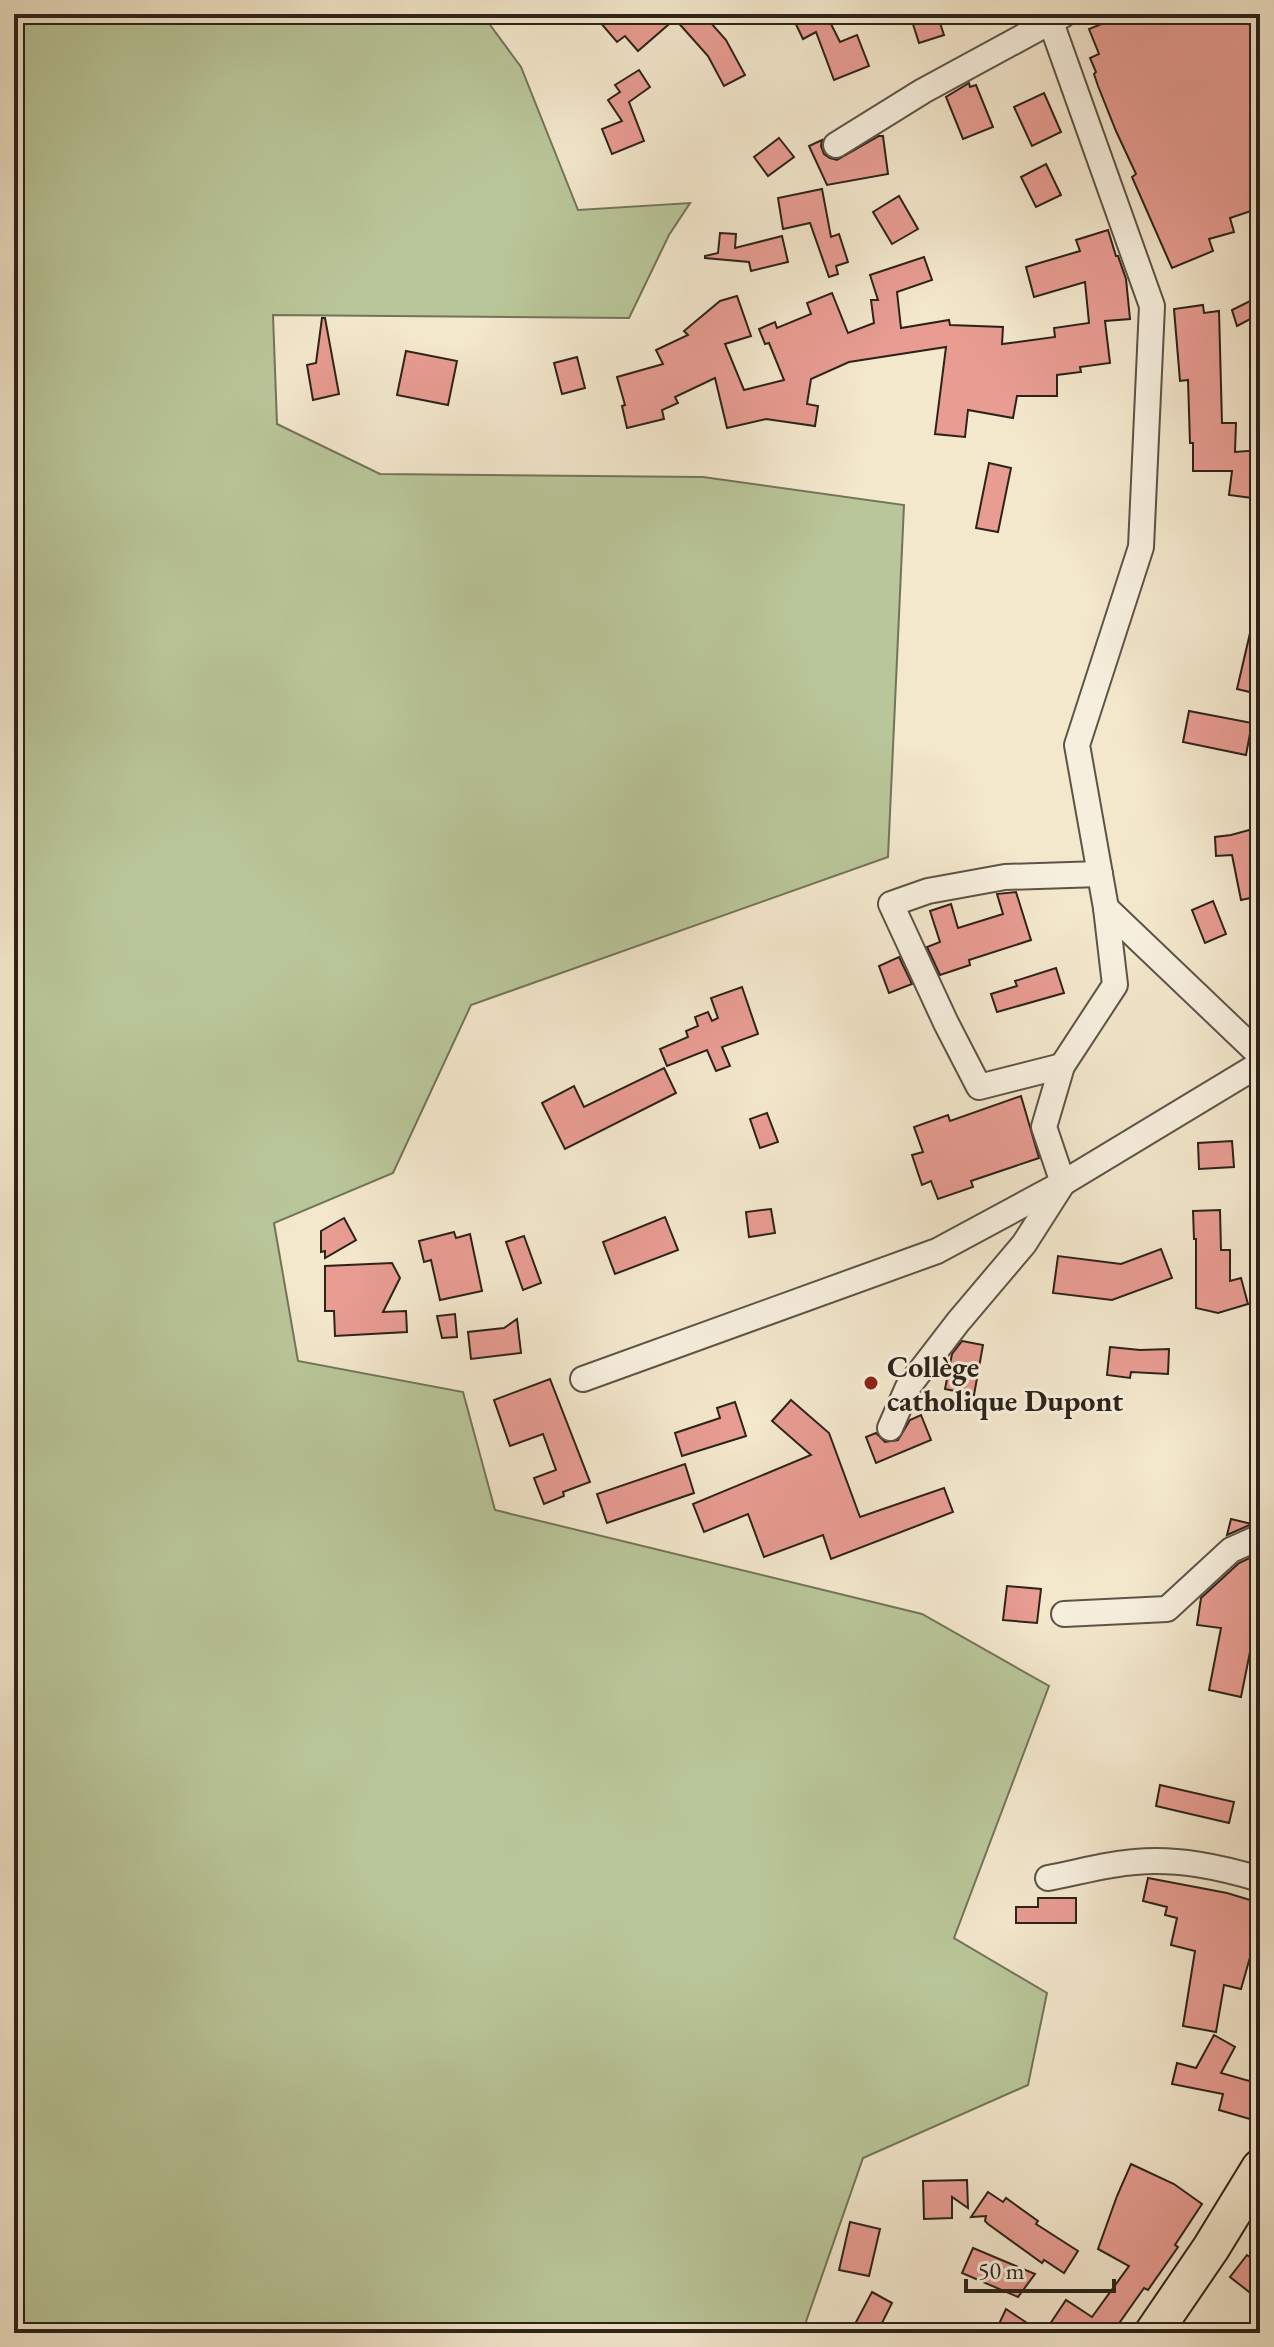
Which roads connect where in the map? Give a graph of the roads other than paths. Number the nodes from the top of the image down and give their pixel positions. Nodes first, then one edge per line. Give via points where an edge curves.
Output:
1 (1054, 16) edge
2 (836, 145) dead end
3 (1100, 874) junction
4 (1106, 908) junction
5 (1260, 1055) edge
6 (1260, 1064) edge
7 (1062, 1066) junction
8 (1063, 1183) junction
9 (583, 1379) dead end
10 (890, 1428) dead end
11 (1260, 1537) edge
12 (1064, 1614) dead end
13 (1048, 1878) dead end
14 (1260, 1879) edge
15 (1260, 2168) edge
16 (1153, 2333) edge

1 - 2 street
1 - 3 street via 1152,306 1141,547 1077,745
3 - 4 street
3 - 7 street via 1005,877 928,891 891,904 979,1087
4 - 5 street
4 - 7 street via 1115,985
6 - 8 street
7 - 8 street via 1044,1127
8 - 9 street via 937,1251
8 - 10 street via 1024,1244 908,1387
11 - 12 street via 1231,1550 1167,1609
13 - 14 street via 1133,1862 1179,1861
15 - 16 main road

